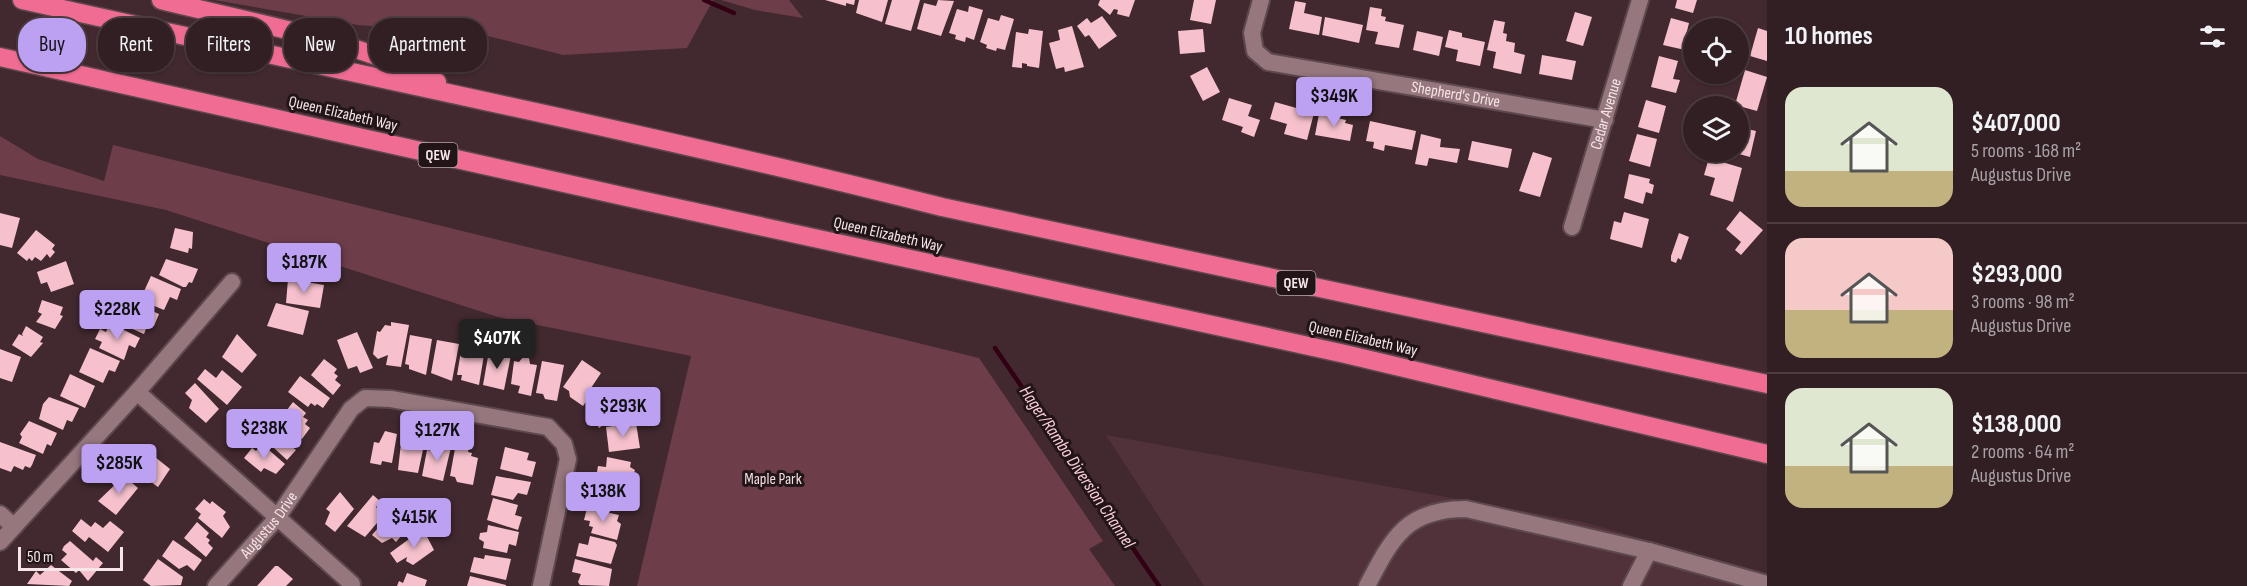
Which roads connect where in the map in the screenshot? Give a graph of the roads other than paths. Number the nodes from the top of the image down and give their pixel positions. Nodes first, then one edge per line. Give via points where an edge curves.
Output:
1 (22, 0) edge
2 (161, 0) edge
3 (1261, 0) edge
4 (1640, 0) edge
5 (0, 57) edge
6 (460, 94) junction
7 (1605, 120) junction
8 (1572, 227) dead end
9 (232, 282) dead end
10 (1767, 384) edge
11 (137, 392) junction
12 (1767, 454) edge
13 (0, 514) edge
14 (277, 518) junction
15 (13, 526) junction
16 (0, 542) edge
17 (1649, 551) junction
18 (352, 584) dead end
19 (1767, 584) edge
20 (216, 586) edge
21 (541, 586) edge
22 (1367, 586) edge
23 (1631, 586) edge

1 - 6 highway, QEW
2 - 6 highway via 404,66
3 - 7 street, Shepherd's Drive via 1252,33 1254,51 1268,62
4 - 7 street, Cedar Avenue
5 - 12 highway, Queen Elizabeth Way / QEW via 1345,354
6 - 10 highway, QEW via 942,207
7 - 8 street, Cedar Avenue
9 - 11 street
11 - 14 street
11 - 15 street
13 - 15 street
14 - 18 street
14 - 20 street, Augustus Drive
14 - 21 street, Augustus Drive via 351,409 365,398 391,399 548,427 564,444 568,459
15 - 16 street
17 - 19 street
17 - 22 street via 1466,509 1436,511 1412,521 1394,537
17 - 23 street

